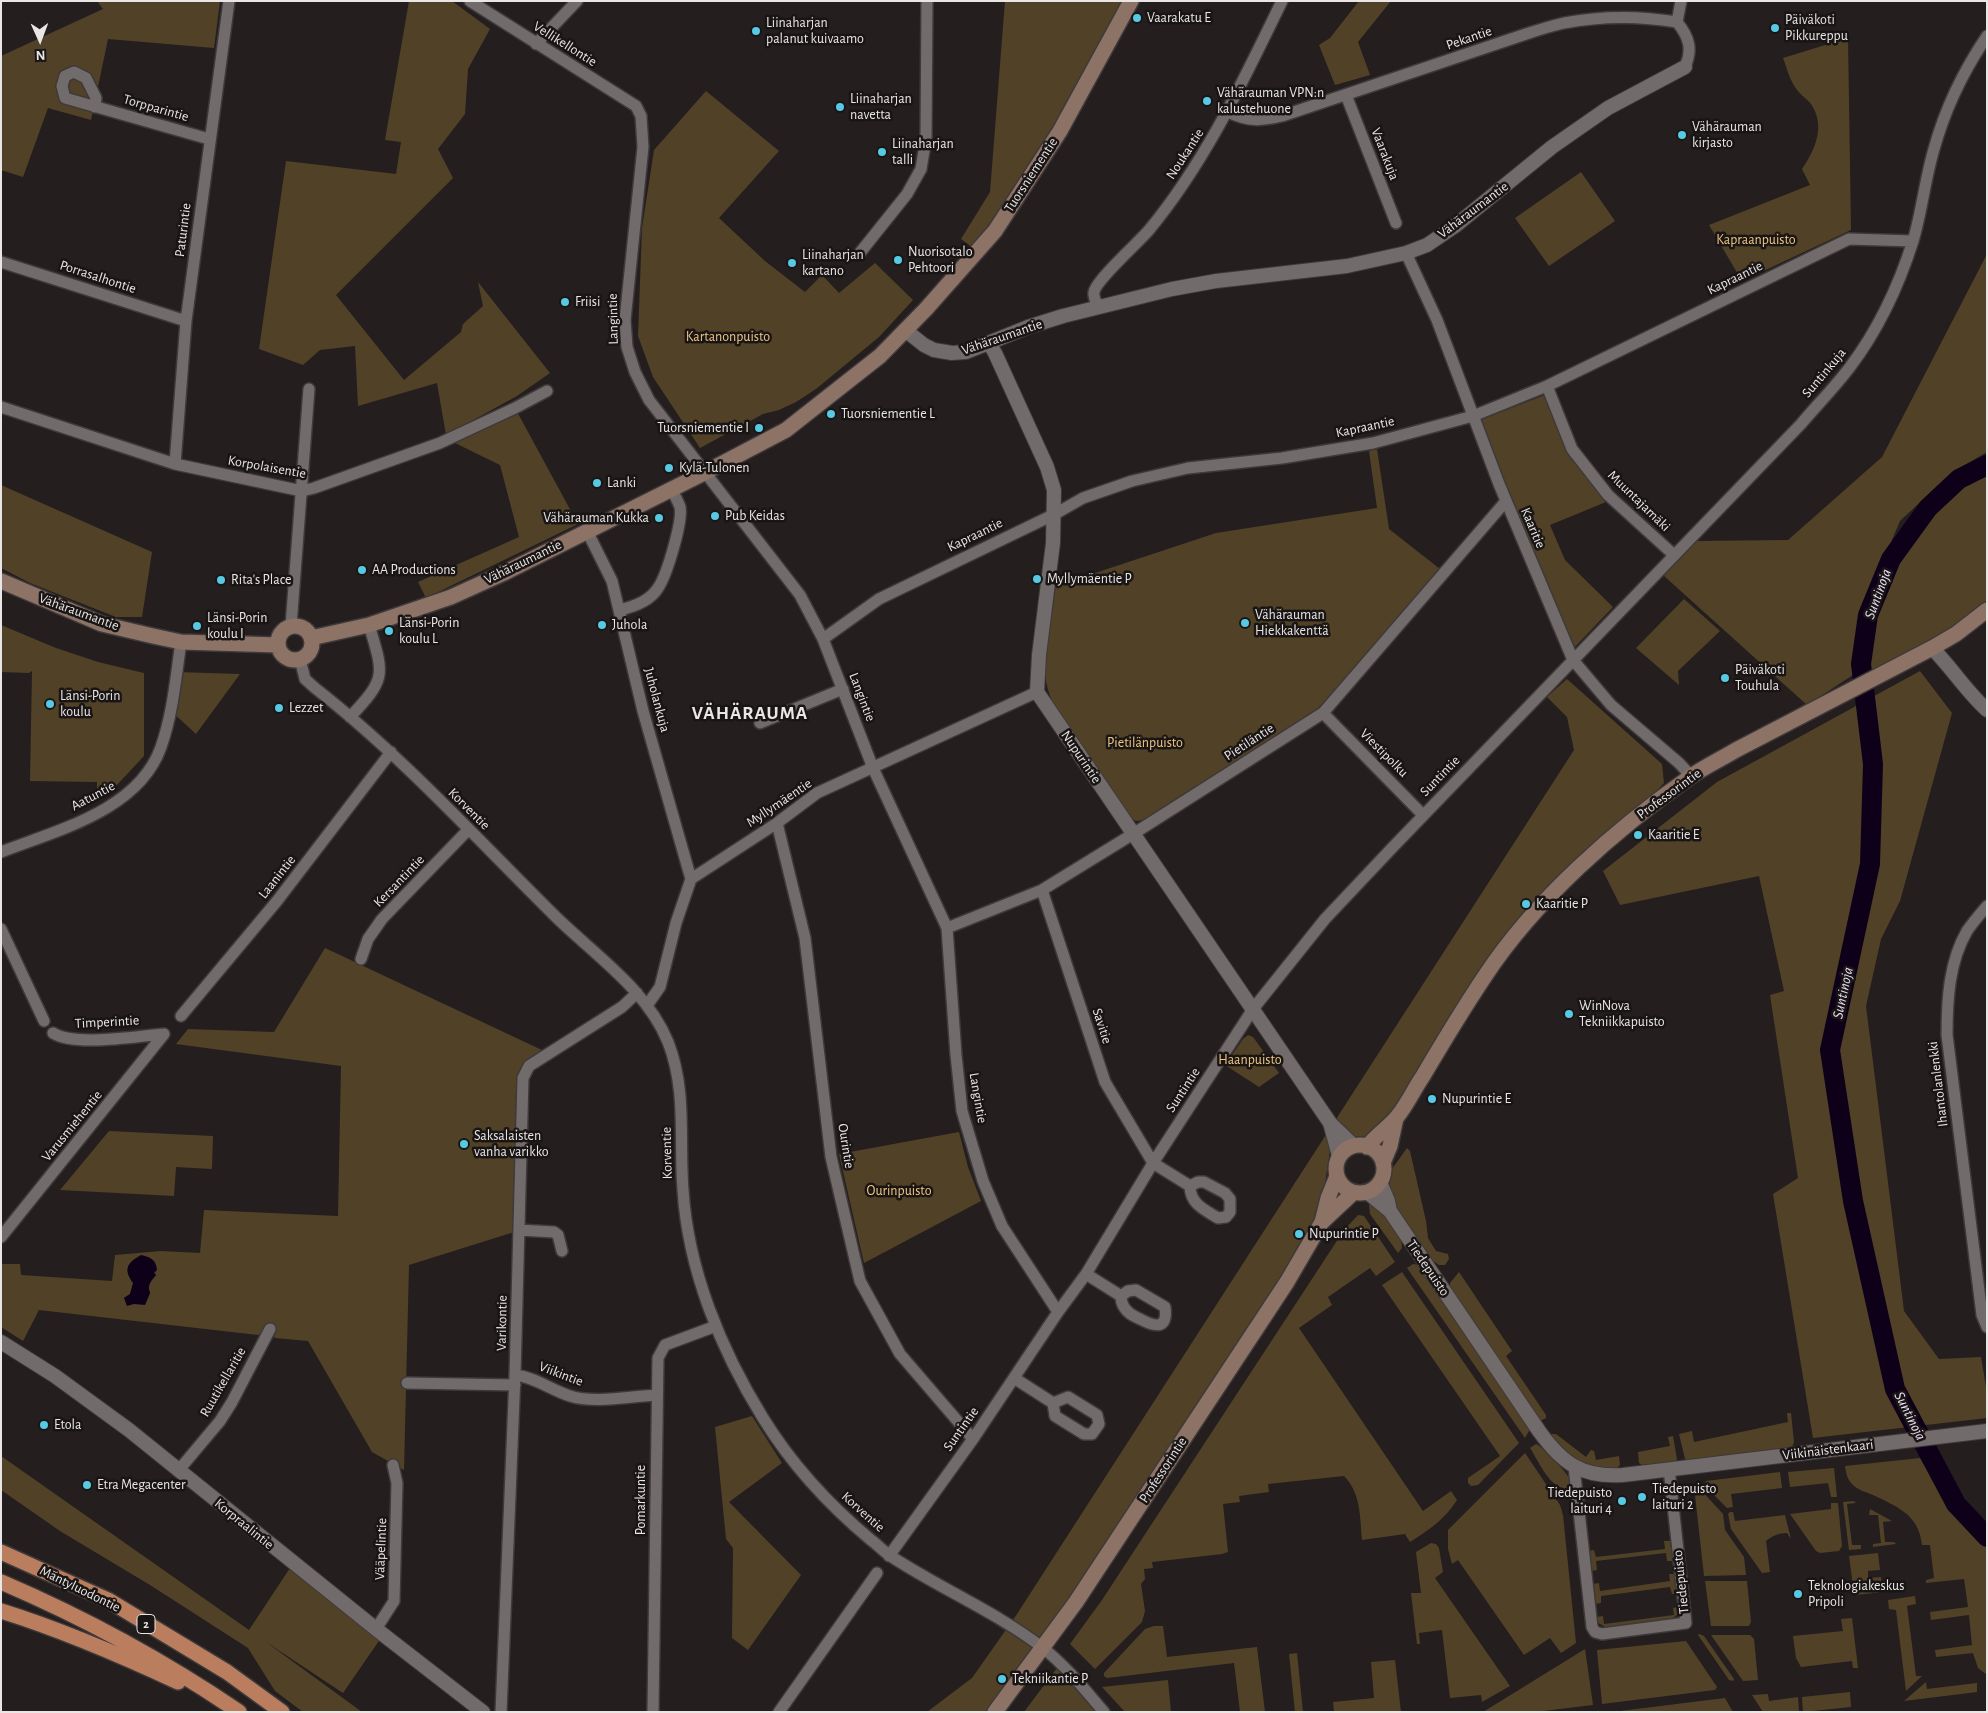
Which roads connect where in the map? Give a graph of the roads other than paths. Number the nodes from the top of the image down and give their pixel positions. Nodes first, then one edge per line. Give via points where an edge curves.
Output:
1 (229, 1) edge
2 (470, 1) edge
3 (577, 1) edge
4 (927, 1) edge
5 (1131, 1) edge
6 (1282, 1) edge
7 (1680, 1) edge
8 (1677, 22) junction
9 (1987, 36) edge
10 (536, 44) junction
11 (1685, 67) joint
12 (1346, 95) junction
13 (95, 107) dead end
14 (1228, 112) junction
15 (641, 116) joint
16 (210, 139) junction
17 (1396, 223) dead end
18 (1912, 241) junction
19 (1406, 253) junction
20 (859, 254) dead end
21 (1, 262) edge
22 (1098, 306) junction
23 (186, 320) junction
24 (905, 330) junction
25 (989, 343) junction
26 (1547, 386) junction
27 (309, 389) dead end
28 (547, 391) dead end
29 (1, 407) edge
30 (1473, 416) junction
31 (175, 464) junction
32 (704, 473) junction
33 (672, 489) junction
34 (302, 491) junction
35 (1506, 501) junction
36 (1055, 514) junction
37 (587, 531) junction
38 (1674, 555) junction
39 (1, 581) edge
40 (619, 610) junction
41 (1987, 610) edge
42 (368, 625) junction
43 (290, 626) junction
44 (311, 638) junction
45 (823, 639) junction
46 (181, 642) junction
47 (278, 645) junction
48 (1932, 648) junction
49 (300, 659) junction
50 (1573, 660) junction
51 (843, 690) junction
52 (1037, 692) junction
53 (1987, 710) edge
54 (1322, 712) junction
55 (350, 717) junction
56 (760, 723) dead end
57 (391, 752) junction
58 (873, 768) junction
59 (1692, 776) junction
60 (1423, 815) junction
61 (777, 823) junction
62 (468, 830) junction
63 (1133, 834) junction
64 (1, 852) edge
65 (691, 879) junction
66 (1042, 890) junction
67 (1987, 906) edge
68 (1, 928) edge
69 (947, 928) junction
70 (361, 959) dead end
71 (637, 994) junction
72 (648, 1004) junction
73 (1253, 1009) junction
74 (181, 1016) dead end
75 (44, 1021) dead end
76 (53, 1033) dead end
77 (164, 1034) joint
78 (1396, 1118) junction
79 (1330, 1123) junction
80 (1361, 1146) junction
81 (1339, 1156) junction
82 (1383, 1163) junction
83 (1153, 1164) junction
84 (1336, 1176) junction
85 (1380, 1182) junction
86 (1190, 1186) dead end
87 (1360, 1192) junction
88 (1390, 1211) junction
89 (1322, 1222) junction
90 (519, 1230) junction
91 (1, 1237) edge
92 (562, 1251) dead end
93 (1086, 1274) junction
94 (1120, 1296) dead end
95 (1058, 1312) junction
96 (716, 1326) junction
97 (1987, 1326) edge
98 (270, 1329) dead end
99 (1, 1342) edge
100 (1014, 1378) junction
101 (515, 1380) junction
102 (407, 1382) dead end
103 (657, 1395) junction
104 (1053, 1403) dead end
105 (1987, 1430) edge
106 (973, 1439) junction
107 (393, 1465) dead end
108 (1574, 1467) junction
109 (1669, 1469) junction
110 (178, 1471) junction
111 (1, 1552) edge
112 (889, 1556) junction
113 (877, 1573) dead end
114 (1, 1582) edge
115 (1, 1611) edge
116 (376, 1629) junction
117 (1043, 1648) junction
118 (202, 1686) junction
119 (239, 1712) edge
120 (282, 1712) edge
121 (482, 1712) edge
122 (501, 1712) edge
123 (653, 1712) edge
124 (779, 1712) edge
125 (995, 1712) edge
126 (1104, 1712) edge

1 - 16 street, Paturintie
2 - 10 street, Vellikellontie
3 - 10 street
4 - 20 street via 926,139 921,169 907,194
5 - 24 main road, Tuorsniementie via 1060,130 995,231
6 - 14 street, Noukantie
7 - 8 street
8 - 11 street via 1686,33 1690,48
8 - 12 street, Pekantie via 1635,18 1564,23
9 - 18 street, Suntinkuja via 1949,105 1934,148
10 - 15 street, Vellikellontie via 636,106
11 - 19 street, Vähäraumantie via 1608,108 1552,147 1455,226 1427,245
12 - 14 street, Pekantie via 1264,120 1243,119
12 - 17 street, Vaarakuja
13 - 16 street, Torpparintie
14 - 22 street, Noukantie via 1171,202 1094,290
15 - 32 street, Langintie via 643,146 625,320 627,347 649,400
16 - 23 street, Paturintie
18 - 26 street, Kapraantie via 1849,239
18 - 38 street, Suntinkuja via 1886,306 1850,367
19 - 22 street, Vähäraumantie via 1348,266 1216,281
19 - 30 street, Kaaritie via 1437,320
21 - 23 street, Porrasalhontie
22 - 25 street, Vähäraumantie via 1028,327
23 - 31 street, Paturintie
24 - 25 street, Vähäraumantie via 934,350 952,353 966,352
24 - 32 main road, Vähäraumantie via 880,356 786,430
25 - 36 street via 1047,467 1054,490
26 - 30 street, Kapraantie
26 - 38 street, Muuntajamäki via 1572,448 1608,495
27 - 34 street
28 - 34 street, Korpolaisentie via 440,443
29 - 31 street, Korpolaisentie
30 - 35 street, Kaaritie
30 - 36 street, Kapraantie via 1373,443 1282,458 1188,468 1132,481 1083,498
31 - 34 street, Korpolaisentie
32 - 33 main road, Vähäraumantie
32 - 45 street, Langintie via 800,595
33 - 37 main road, Vähäraumantie
33 - 40 street via 680,506 680,520 658,588 642,602
34 - 43 street
35 - 50 street, Kaaritie
35 - 54 street, Pietiläntie
36 - 45 street, Kapraantie via 879,599
36 - 52 street
37 - 40 street, Juholankuja via 612,581
37 - 42 main road, Vähäraumantie via 451,597
38 - 50 street, Suntinkuja
39 - 46 main road, Vähäraumantie via 102,624
40 - 65 street, Juholankuja
41 - 48 main road, Professorintie
42 - 44 main road, Vähäraumantie
42 - 55 street via 379,659 379,678 369,697
43 - 44 main road via 304,628
43 - 47 main road via 281,633
44 - 49 main road via 310,651
45 - 51 street, Langintie
46 - 47 main road, Vähäraumantie
46 - 64 street, Aatuntie via 166,732 161,748 144,777 122,798 94,814
47 - 49 main road via 285,657
48 - 53 street via 1971,696
48 - 59 main road, Professorintie
49 - 55 street, Korventie via 305,679
50 - 59 street, Kaaritie via 1611,704
50 - 60 street, Suntintie
51 - 56 street
51 - 58 street, Langintie
52 - 58 street, Myllymäentie
52 - 63 street, Nupurintie
54 - 60 street, Viestipolku
54 - 63 street, Pietiläntie
55 - 57 street, Korventie
57 - 62 street, Korventie
57 - 74 street, Laanintie via 278,901
58 - 61 street, Myllymäentie via 817,794
58 - 69 street, Langintie
59 - 78 main road, Professorintie via 1576,870 1528,922 1486,975
60 - 73 street, Suntintie via 1325,919
61 - 65 street, Myllymäentie
61 - 106 street, Ourintie via 805,938 831,1157 860,1281 900,1354
62 - 70 street, Kersantintie via 382,919 368,939
62 - 71 street, Korventie
63 - 66 street, Pietiläntie
63 - 73 street, Nupurintie
65 - 72 street via 660,988
66 - 69 street, Pietiläntie
66 - 83 street, Savitie via 1105,1082
67 - 97 street, Ihantolanlenkki via 1967,932 1953,968 1947,1001 1948,1044 1982,1315
68 - 75 street
69 - 95 street, Langintie via 962,1111 983,1181 1002,1226
71 - 72 street, Korventie
71 - 90 street, Varikontie via 529,1066 523,1078
72 - 96 street, Korventie via 668,1042 679,1080 682,1189 689,1240
73 - 79 street, Nupurintie
73 - 83 street, Suntintie
76 - 77 street, Timperintie via 61,1038 79,1040
77 - 91 street, Varusmiehentie
78 - 80 main road, Professorintie
78 - 82 main road, Professorintie
79 - 80 street, Nupurintie
79 - 81 street, Nupurintie
80 - 81 main road via 1346,1150
80 - 82 main road via 1377,1153
81 - 84 main road
82 - 85 main road via 1384,1173
83 - 86 street
83 - 93 street, Suntintie
84 - 87 main road via 1343,1186
84 - 89 main road, Professorintie
85 - 87 main road via 1375,1188
85 - 88 street, Tiedepuisto
87 - 88 street, Tiedepuisto
87 - 89 main road, Professorintie
88 - 108 street, Tiedepuisto via 1539,1432 1561,1458
89 - 117 main road, Professorintie via 1287,1282
90 - 92 street via 554,1232 558,1235
90 - 101 street, Varikontie
93 - 94 street
93 - 95 street, Suntintie
95 - 100 street, Suntintie
96 - 103 street, Pomarkuntie via 665,1345 658,1358
96 - 112 street, Korventie via 763,1417 792,1460 841,1515
98 - 110 street, Ruutikellaritie via 220,1421
99 - 110 street, Korpraalintie via 55,1376
100 - 104 street
100 - 106 street, Suntintie
101 - 102 street, Viikintie
101 - 103 street, Viikintie via 525,1376 571,1396 590,1399
101 - 122 street, Varikontie
103 - 123 street, Pomarkuntie
105 - 109 street, Viikinäistenkaari
106 - 112 street, Suntintie
107 - 116 street, Vääpelintie via 397,1483 394,1600
108 - 109 street, Tiedepuisto via 1614,1476
108 - 109 street, Tiedepuisto via 1592,1627 1602,1634 1686,1623
110 - 116 street, Korpraalintie
111 - 120 highway, Mäntyluodontie / 2 via 108,1600 227,1672
112 - 117 street, Korventie
113 - 124 street
114 - 118 highway, Mäntyluodontie / 2 via 139,1649
115 - 118 highway via 49,1626 188,1686
116 - 121 street, Korpraalintie
117 - 125 main road, Professorintie
117 - 126 street, Korventie
118 - 119 highway, Mäntyluodontie / 2

